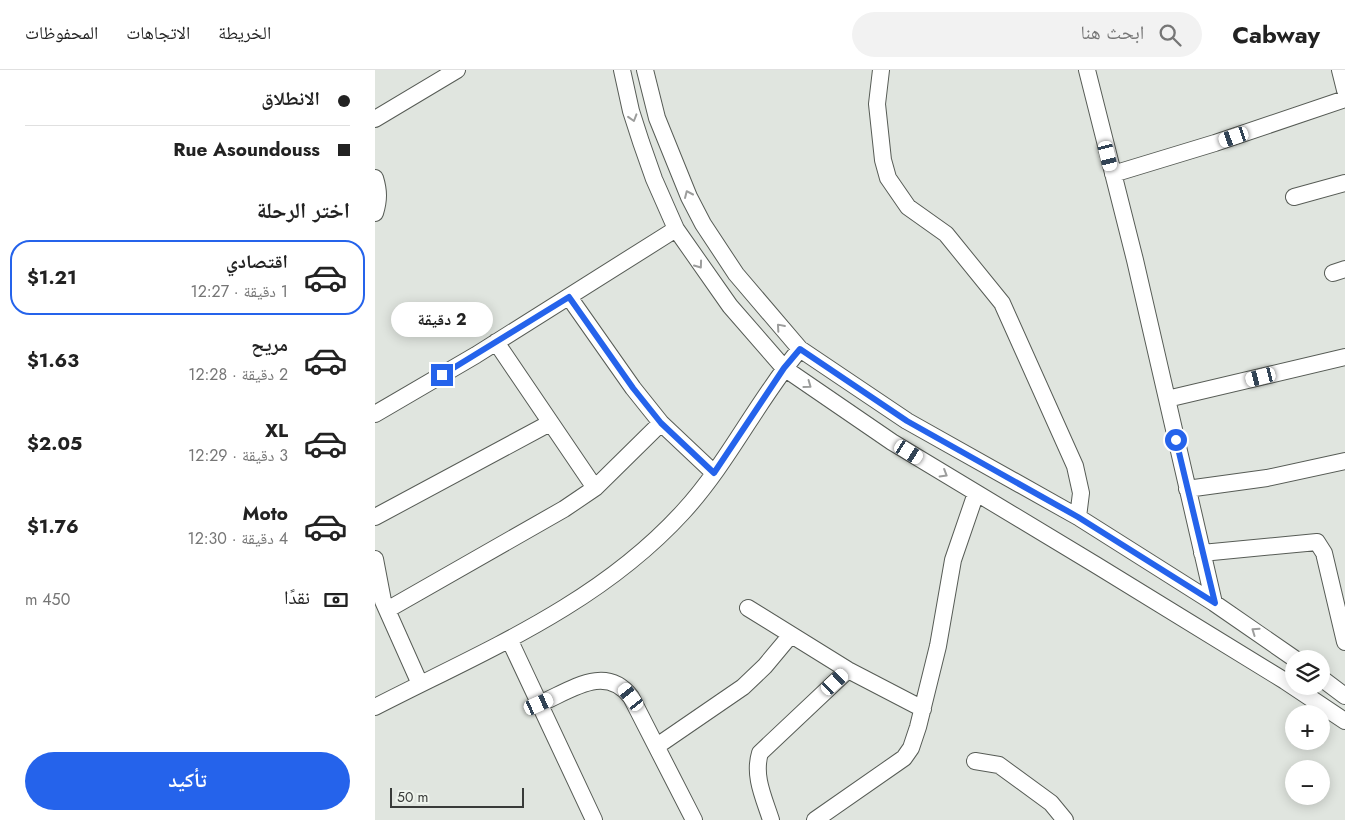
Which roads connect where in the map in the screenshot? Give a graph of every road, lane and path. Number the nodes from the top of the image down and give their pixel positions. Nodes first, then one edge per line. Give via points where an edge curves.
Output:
1 (457, 70) edge
2 (623, 70) edge
3 (645, 70) edge
4 (881, 70) edge
5 (1087, 70) edge
6 (1340, 70) edge
7 (1345, 90) edge
8 (1345, 99) edge
9 (375, 119) edge
10 (1113, 174) junction
11 (375, 178) edge
12 (1345, 183) edge
13 (1294, 197) dead end
14 (375, 213) edge
15 (676, 229) junction
16 (569, 297) junction
17 (496, 342) junction
18 (800, 349) junction
19 (1345, 357) edge
20 (784, 368) junction
21 (1167, 399) junction
22 (375, 414) edge
23 (550, 423) junction
24 (661, 423) junction
25 (1345, 461) edge
26 (714, 473) junction
27 (595, 488) junction
28 (1187, 489) junction
29 (976, 494) junction
30 (1078, 517) junction
31 (375, 518) edge
32 (1202, 553) junction
33 (375, 560) edge
34 (1215, 603) junction
35 (382, 605) edge
36 (748, 608) dead end
37 (789, 636) junction
38 (510, 641) junction
39 (1345, 642) edge
40 (1285, 652) edge
41 (848, 670) junction
42 (420, 684) junction
43 (1330, 685) edge
44 (1345, 696) edge
45 (539, 704) junction
46 (375, 707) edge
47 (923, 709) junction
48 (1342, 715) edge
49 (657, 746) junction
50 (975, 761) dead end
51 (594, 820) edge
52 (695, 820) edge
53 (771, 820) edge
54 (815, 820) edge
55 (1065, 820) edge

1 - 9 street
2 -> 15 street via 641,142
18 -> 3 street via 736,274 703,224 657,118
4 - 30 street via 877,104 883,160 889,178 908,207 946,234 1002,303 1075,466 1081,492
5 - 10 street
6 - 7 street
8 - 10 street
10 - 21 street
11 - 14 street via 379,191
12 - 13 street
15 - 16 street
15 -> 20 street via 730,306
16 - 17 street
16 - 24 street
17 - 22 street
17 - 23 street
18 - 20 street
18 - 30 street via 907,421
19 - 21 street
20 - 26 street
20 -> 29 street via 848,414
21 - 28 street
23 - 27 street
23 - 31 street
24 - 26 street
24 - 27 street
25 - 28 street via 1267,478
26 - 38 street via 684,511 639,555 587,594
27 - 35 street via 556,514
28 - 32 street
29 - 47 street via 953,560
29 - 48 street
30 - 34 street
32 - 34 street
32 - 39 street via 1317,542 1324,553
33 - 35 street
40 -> 34 street
35 - 42 street
36 - 37 street
37 - 41 street
37 - 49 street via 743,688
38 - 42 street
38 - 45 street
41 - 47 street
41 - 53 street via 760,753 757,774
42 - 46 street
43 - 44 street
45 - 49 street via 590,682 604,679 617,683 631,697
45 - 51 street
47 - 54 street via 914,741 904,758
49 - 52 street
50 - 55 street via 999,765 1051,803

